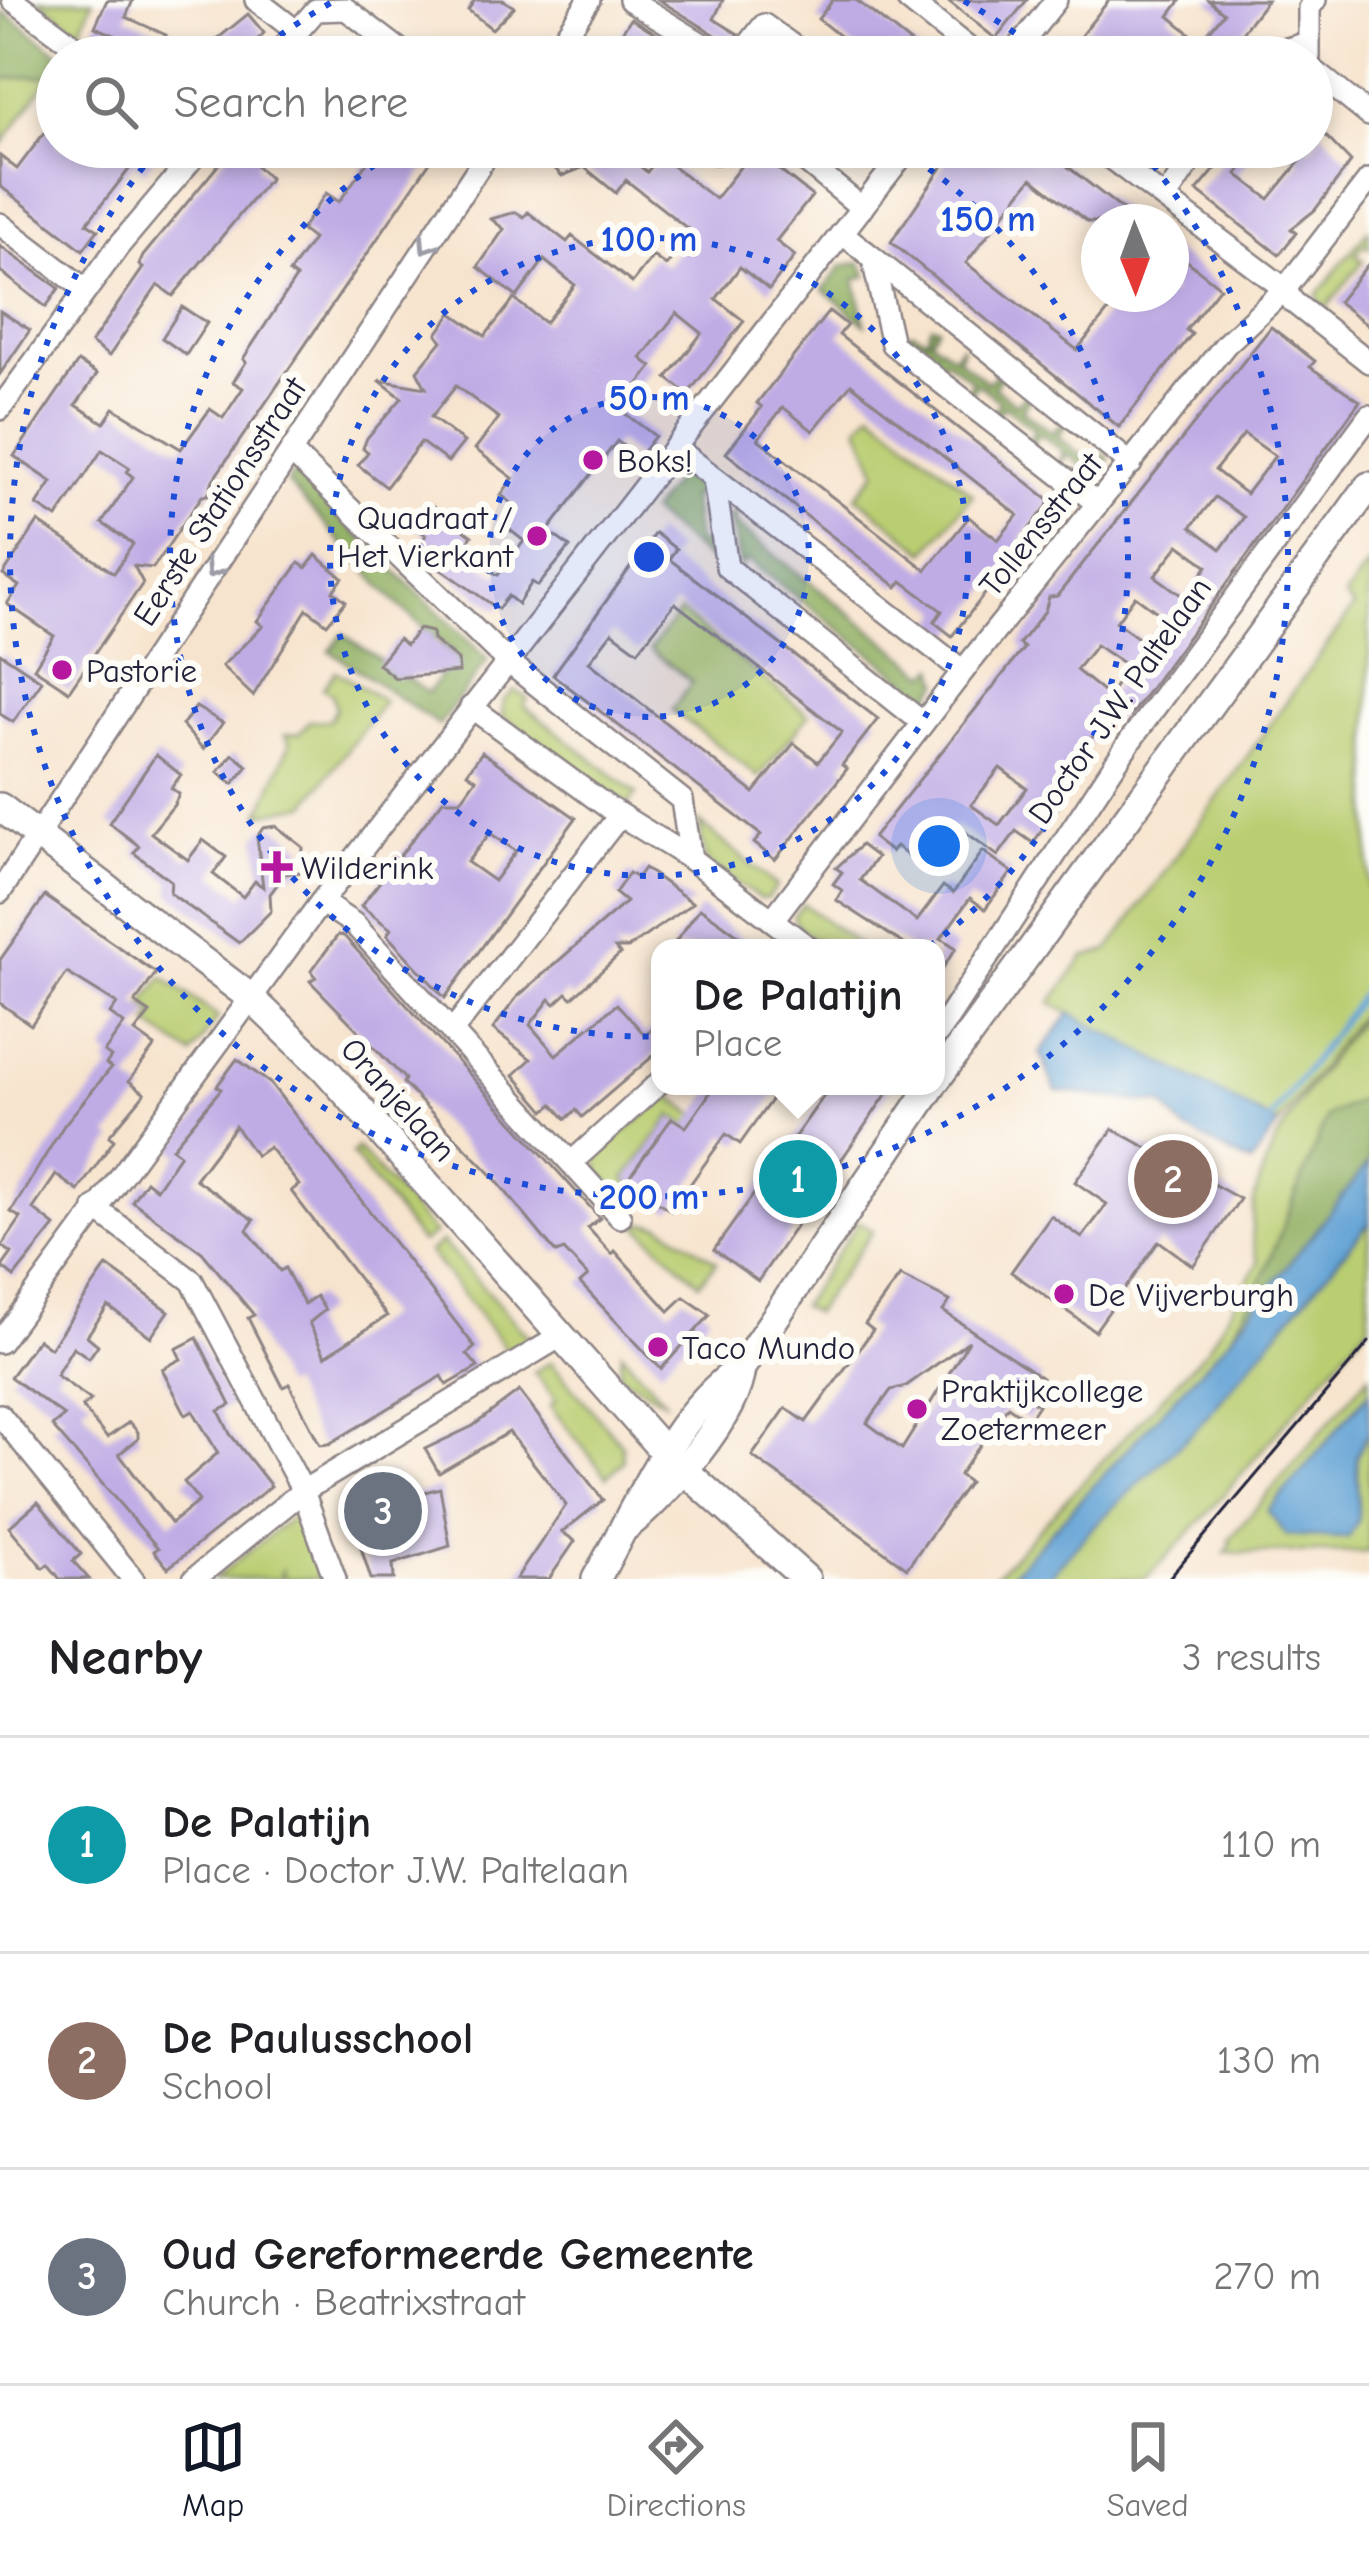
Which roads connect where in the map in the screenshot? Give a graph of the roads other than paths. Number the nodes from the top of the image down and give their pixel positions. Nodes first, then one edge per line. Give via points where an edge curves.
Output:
1 (13, 0) edge
2 (256, 0) edge
3 (589, 0) edge
4 (908, 0) edge
5 (1056, 0) edge
6 (1315, 0) edge
7 (634, 3) edge
8 (346, 4) edge
9 (296, 31) junction
10 (62, 36) edge
11 (292, 36) edge
12 (384, 36) edge
13 (565, 36) edge
14 (688, 36) edge
15 (755, 36) edge
16 (779, 36) edge
17 (952, 36) edge
18 (1028, 36) edge
19 (1308, 36) edge
20 (1333, 86) edge
21 (1369, 115) edge
22 (185, 168) edge
23 (478, 168) edge
24 (813, 168) edge
25 (893, 168) edge
26 (1126, 168) edge
27 (1185, 168) edge
28 (1369, 180) edge
29 (1166, 196) junction
30 (862, 208) junction
31 (0, 224) edge
32 (842, 233) junction
33 (872, 259) junction
34 (1285, 289) junction
35 (86, 290) junction
36 (1369, 362) edge
37 (0, 409) edge
38 (1369, 416) edge
39 (676, 448) junction
40 (291, 452) junction
41 (1131, 464) junction
42 (714, 479) junction
43 (1369, 486) edge
44 (1098, 504) junction
45 (507, 661) junction
46 (963, 670) junction
47 (471, 707) junction
48 (923, 723) junction
49 (0, 807) edge
50 (620, 815) junction
51 (38, 836) junction
52 (691, 859) junction
53 (0, 892) edge
54 (321, 902) junction
55 (773, 919) junction
56 (792, 939) edge
57 (251, 998) junction
58 (454, 1029) junction
59 (946, 1036) edge
60 (651, 1090) edge
61 (926, 1095) edge
62 (572, 1162) junction
63 (95, 1208) junction
64 (620, 1217) dead end
65 (561, 1336) junction
66 (0, 1342) edge
67 (0, 1415) edge
68 (675, 1461) junction
69 (304, 1491) junction
70 (133, 1579) edge
71 (194, 1579) edge
72 (335, 1579) edge
73 (596, 1579) edge
74 (806, 1579) edge

1 - 10 street
2 - 9 street
3 - 13 street
4 - 17 street
5 - 18 street
6 - 19 street
7 - 14 street
8 - 9 street via 316,10
8 - 12 street
9 - 11 street
15 - 16 street via 764,25
20 - 21 street
22 - 35 street
23 -> 40 street, Eerste Stationsstraat
24 - 30 street
25 - 30 street
26 - 29 street
27 - 29 street
28 - 34 street, Tollensstraat
29 - 34 street
30 - 32 street
31 - 35 street
32 - 33 street
32 - 39 street
33 - 41 street
33 - 44 street via 892,344
34 - 36 street
34 - 41 street, Tollensstraat via 1226,344
35 - 37 street
38 - 59 street, Doctor J.W. Paltelaan via 1130,741
39 - 42 street
39 - 45 street
40 - 45 street
40 -> 51 street, Eerste Stationsstraat
41 - 44 street, Tollensstraat
42 - 46 street
42 - 48 street via 727,567
43 - 59 street, Doctor J.W. Paltelaan
44 - 46 street, Tollensstraat
45 - 47 street
45 - 52 street via 682,800
46 - 48 street, Tollensstraat
47 - 50 street
47 - 54 street
48 - 55 street, Tollensstraat
49 - 51 street, Oranjelaan
50 - 52 street
50 - 58 street
51 - 53 street, Eerste Stationsstraat
51 - 57 street, Oranjelaan
52 - 55 street
54 - 57 street
54 - 58 street via 354,924
55 - 56 street
57 - 63 street
57 - 65 street, Oranjelaan via 325,1069
58 - 62 street
60 - 62 street
61 - 68 street, Doctor J.W. Paltelaan via 741,1368 717,1384
62 - 64 street
63 - 66 street
63 - 69 street via 192,1281
65 - 68 street, Oranjelaan
65 - 69 street
67 - 70 street
68 - 73 street, Doctor J.W. Paltelaan via 639,1492
68 - 74 street, Oranjelaan
69 - 71 street
69 - 72 street

